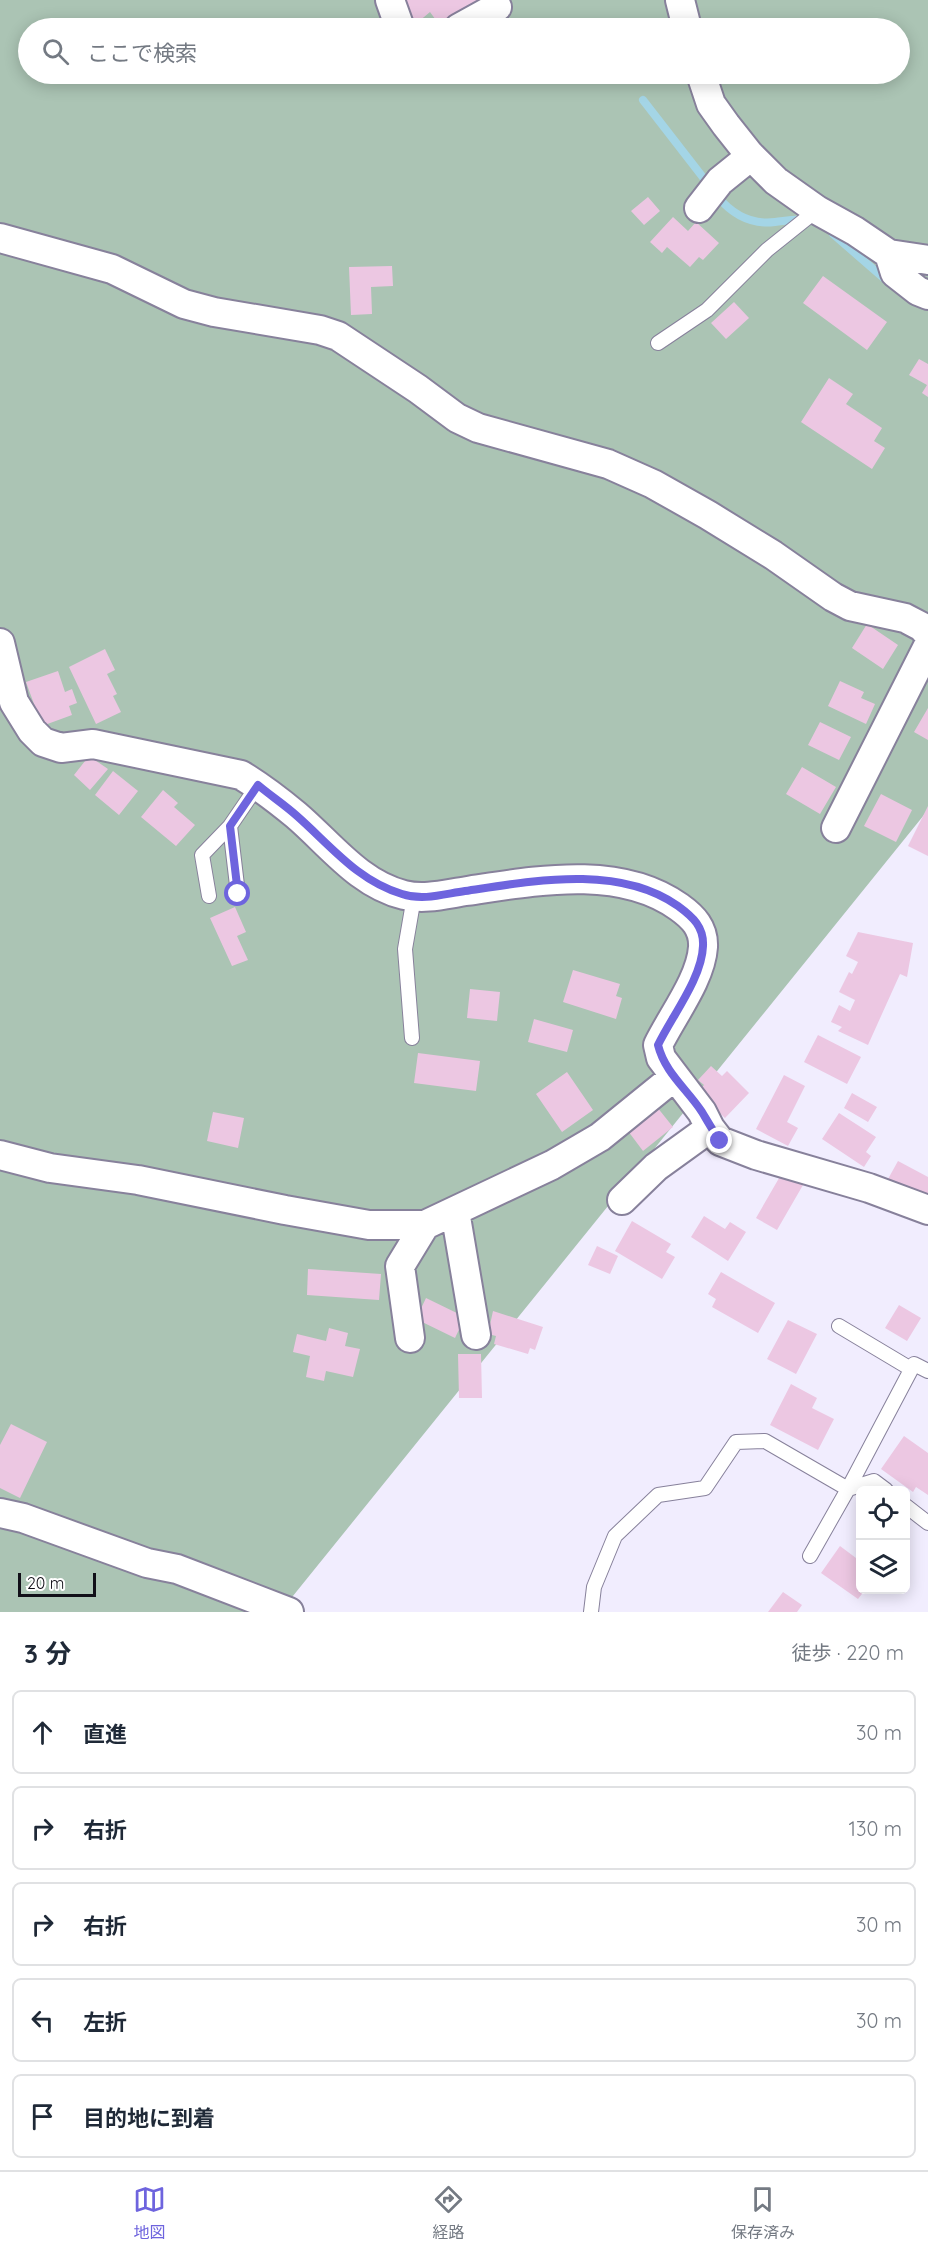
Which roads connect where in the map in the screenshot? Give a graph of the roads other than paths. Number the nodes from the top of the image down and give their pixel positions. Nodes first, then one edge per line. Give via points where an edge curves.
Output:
1 (390, 0) edge
2 (680, 0) edge
3 (497, 7) dead end
4 (396, 18) edge
5 (477, 18) edge
6 (684, 18) edge
7 (704, 84) edge
8 (751, 156) junction
9 (699, 208) dead end
10 (813, 213) junction
11 (0, 238) edge
12 (889, 254) junction
13 (928, 260) edge
14 (928, 295) edge
15 (658, 343) dead end
16 (928, 634) edge
17 (0, 643) edge
18 (928, 646) edge
19 (258, 785) junction
20 (230, 826) junction
21 (836, 828) dead end
22 (238, 894) dead end
23 (209, 896) dead end
24 (414, 897) junction
25 (412, 1038) dead end
26 (674, 1077) junction
27 (710, 1128) junction
28 (0, 1155) edge
29 (622, 1200) dead end
30 (928, 1210) edge
31 (454, 1211) junction
32 (425, 1225) junction
33 (839, 1326) dead end
34 (476, 1335) dead end
35 (410, 1338) dead end
36 (911, 1369) junction
37 (928, 1371) edge
38 (858, 1486) edge
39 (880, 1486) edge
40 (856, 1487) edge
41 (848, 1489) junction
42 (910, 1509) edge
43 (0, 1513) edge
44 (928, 1523) edge
45 (810, 1556) dead end
46 (289, 1612) edge
47 (591, 1612) edge

1 - 4 street
2 - 6 street
3 - 5 street
7 - 8 street via 711,104
8 - 9 street via 720,181
8 - 10 street
10 - 12 street via 855,231
10 - 15 lane via 767,250 707,310
11 - 16 street via 112,269 184,304 338,336 468,423 608,464 653,484 773,555 833,597 850,606 905,618
12 - 13 street
12 - 14 street via 895,273
17 - 19 street via 14,702 43,741 61,748 93,744 188,762 241,775
18 - 21 street
19 - 20 lane
19 - 24 street via 375,885
20 - 22 lane
20 - 23 lane via 202,855
24 - 25 lane via 405,949
24 - 26 street via 523,883 590,880 643,888 692,916 701,929 703,946 698,970 658,1045 661,1058
26 - 27 street
26 - 31 street via 600,1137 552,1165
27 - 29 street via 656,1167
27 - 30 street via 720,1141 756,1155
28 - 32 street via 50,1168 138,1180 369,1225
31 - 32 street
31 - 34 street
32 - 35 street via 400,1266
33 - 36 lane
36 - 37 lane via 914,1364
36 - 41 lane
38 - 39 lane via 874,1481
40 - 41 lane
41 - 45 lane
41 - 47 lane via 765,1441 736,1442 705,1488 658,1495 615,1536 594,1587
42 - 44 lane
43 - 46 street via 188,1573

